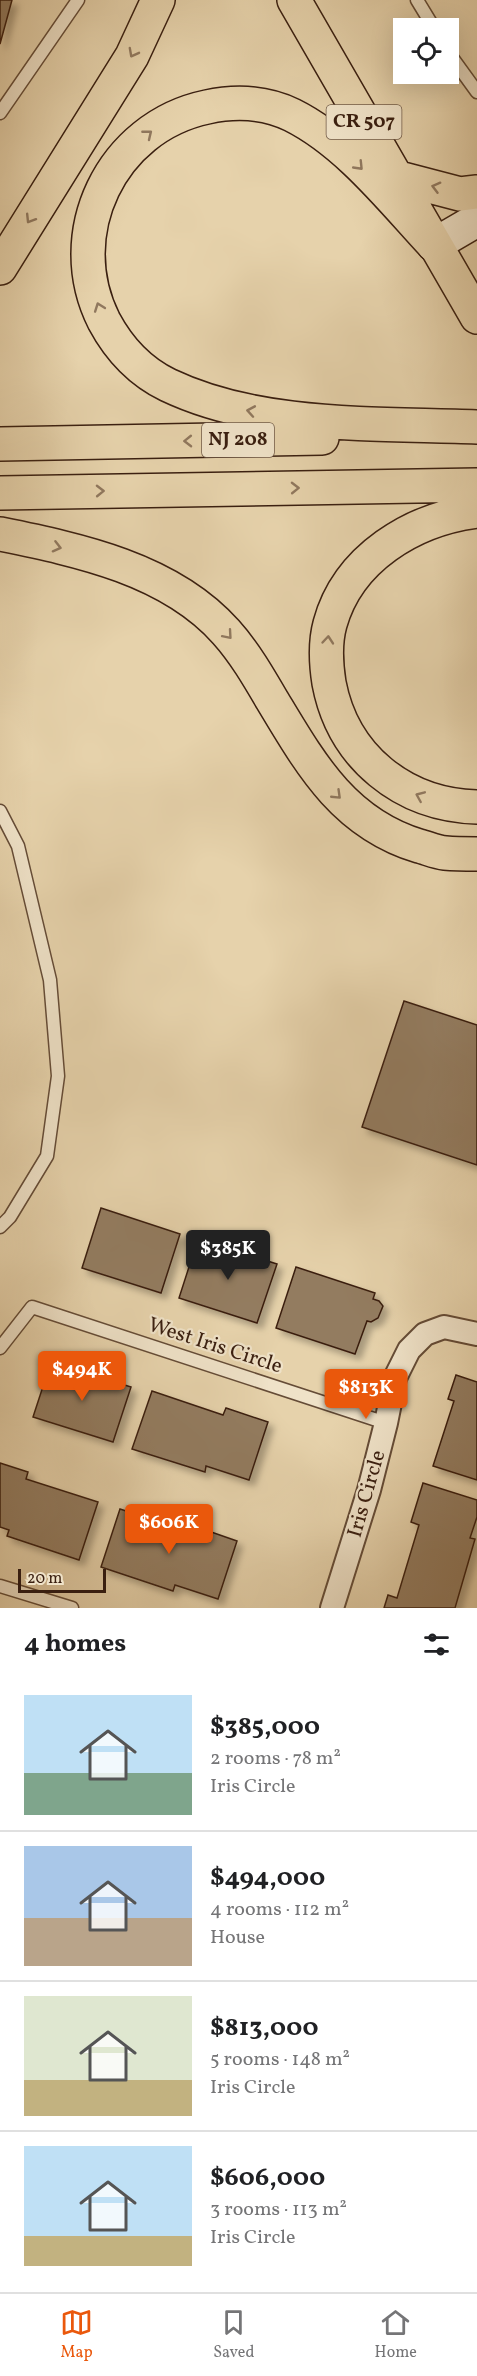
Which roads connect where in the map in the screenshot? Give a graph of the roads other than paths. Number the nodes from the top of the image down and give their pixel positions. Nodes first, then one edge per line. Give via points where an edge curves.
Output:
1 (78, 0) edge
2 (158, 0) edge
3 (417, 0) edge
4 (297, 1) edge
5 (428, 18) edge
6 (459, 67) edge
7 (477, 92) edge
8 (0, 113) edge
9 (395, 177) junction
10 (477, 192) edge
11 (477, 220) edge
12 (434, 245) junction
13 (0, 268) edge
14 (477, 317) edge
15 (477, 427) edge
16 (477, 435) edge
17 (0, 444) edge
18 (477, 485) edge
19 (0, 493) edge
20 (477, 511) edge
21 (0, 534) edge
22 (477, 807) edge
23 (0, 811) edge
24 (477, 854) edge
25 (0, 1227) edge
26 (477, 1334) edge
27 (0, 1348) edge
28 (386, 1423) junction
29 (0, 1586) edge
30 (72, 1608) edge
31 (332, 1608) edge

1 - 8 lane
2 -> 13 main road via 132,56
3 - 5 lane
4 - 9 main road, CR 507
6 - 7 lane
10 -> 9 main road via 460,194
9 - 12 main road, CR 507
11 - 12 main road
12 - 14 main road, CR 507
15 -> 12 main road via 284,417 240,409 167,385 140,368 115,342 89,277 87,243 94,209 110,174 132,147 159,125 192,110 227,103 262,105 291,115 322,133 348,154
16 -> 17 main road, NJ 208
19 -> 18 main road, NJ 208
22 -> 20 main road via 452,806 419,797 391,781 368,760 347,734 333,701 326,664 330,625 344,590 366,560 397,538 432,521
21 -> 24 main road via 102,559 167,586 226,631 306,757 333,793 363,819 401,840 444,853
23 - 25 lane via 18,846 48,969 58,1076 47,1156
26 - 28 street, Iris Circle via 444,1327 425,1334 409,1350 395,1378
27 - 28 lane, West Iris Circle via 32,1307
28 - 31 street, Iris Circle
29 - 30 lane

